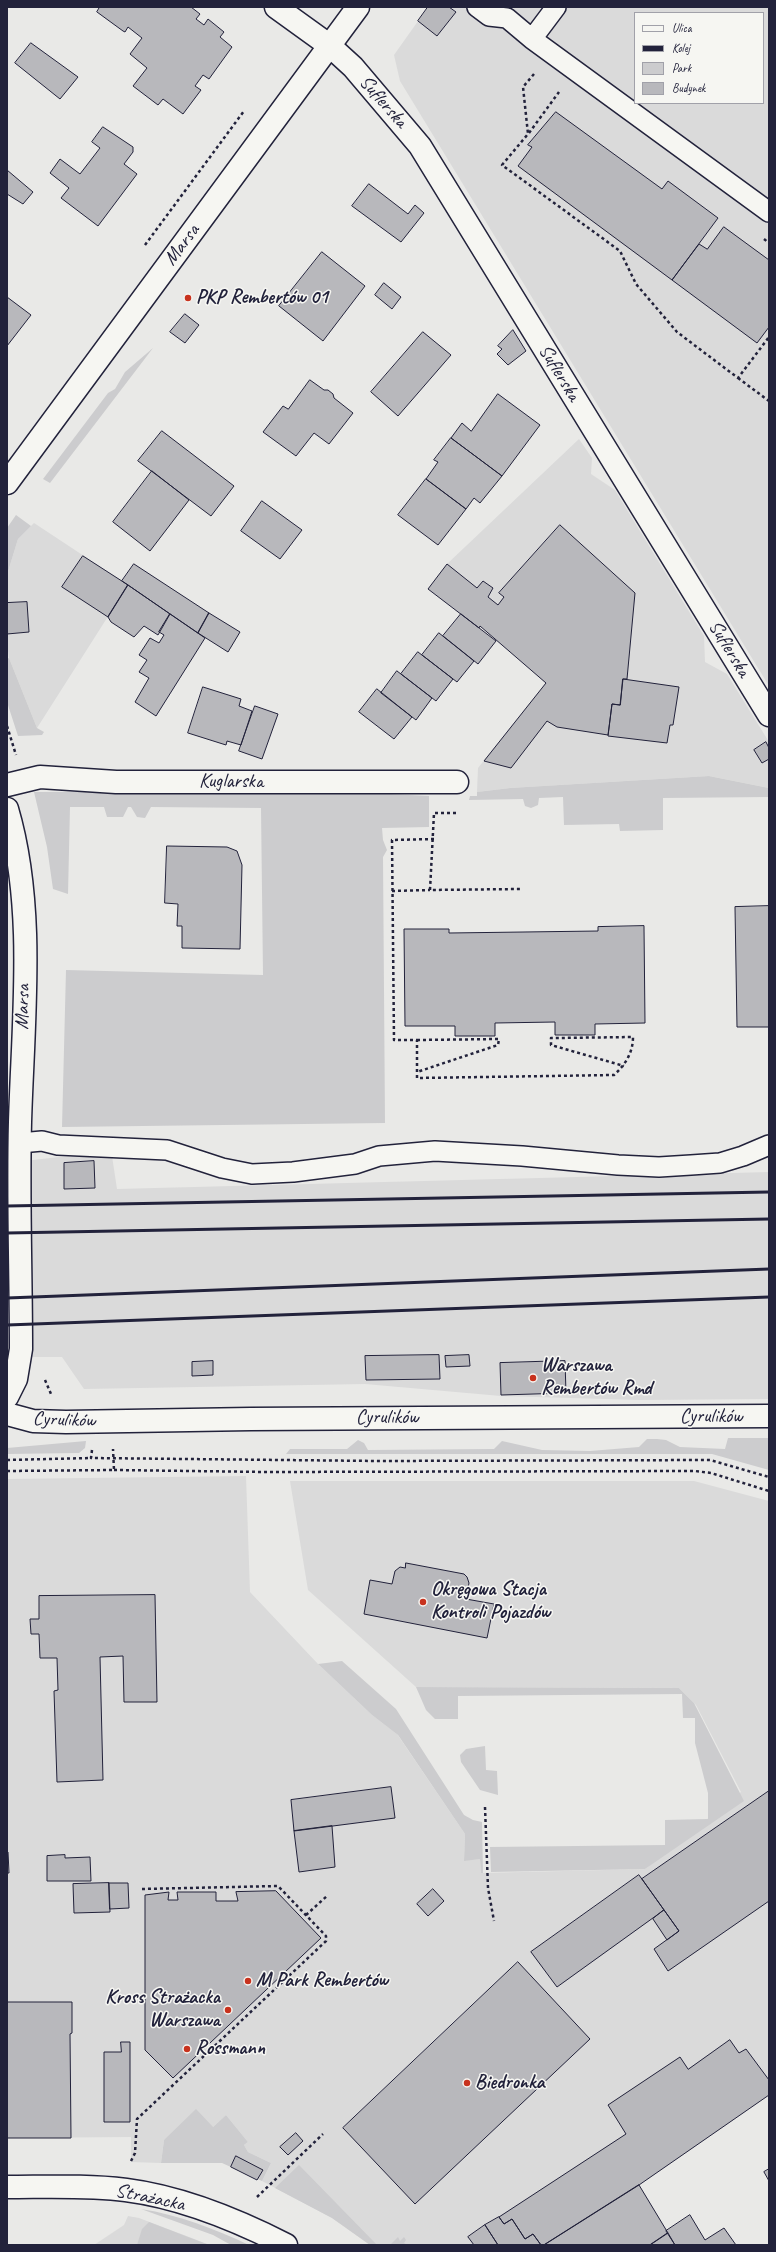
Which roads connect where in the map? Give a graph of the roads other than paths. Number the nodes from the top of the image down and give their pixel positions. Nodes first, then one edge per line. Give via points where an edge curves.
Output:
1 (276, 7) edge
2 (358, 7) edge
3 (477, 7) edge
4 (556, 7) edge
5 (506, 12) edge
6 (532, 39) junction
7 (330, 46) junction
8 (769, 212) edge
9 (7, 483) edge
10 (769, 715) edge
11 (457, 782) dead end
12 (7, 785) edge
13 (7, 809) edge
14 (769, 1145) edge
15 (16, 1151) edge
16 (7, 1397) edge
17 (7, 1414) edge
18 (769, 1416) edge
19 (7, 2187) edge
20 (286, 2245) edge

1 - 7 main road, Suflerska
2 - 7 main road, Marsa
3 - 5 lane via 489,16
4 - 6 lane
5 - 6 lane
6 - 8 lane
7 - 9 main road, Marsa
7 - 10 main road, Suflerska via 353,68 420,146
11 - 12 main road, Kuglarska via 116,782 40,778
13 - 15 main road, Marsa via 16,842 24,900 25,942
14 - 15 lane via 720,1163 685,1166 618,1165 435,1151 379,1156 355,1164 293,1172 252,1174 222,1168 167,1150 58,1145 42,1141
15 - 16 main road, Marsa via 20,1349 16,1378
17 - 18 main road, Cyrulików via 33,1421 92,1422
19 - 20 main road, Strażacka via 89,2188 145,2194 200,2208

